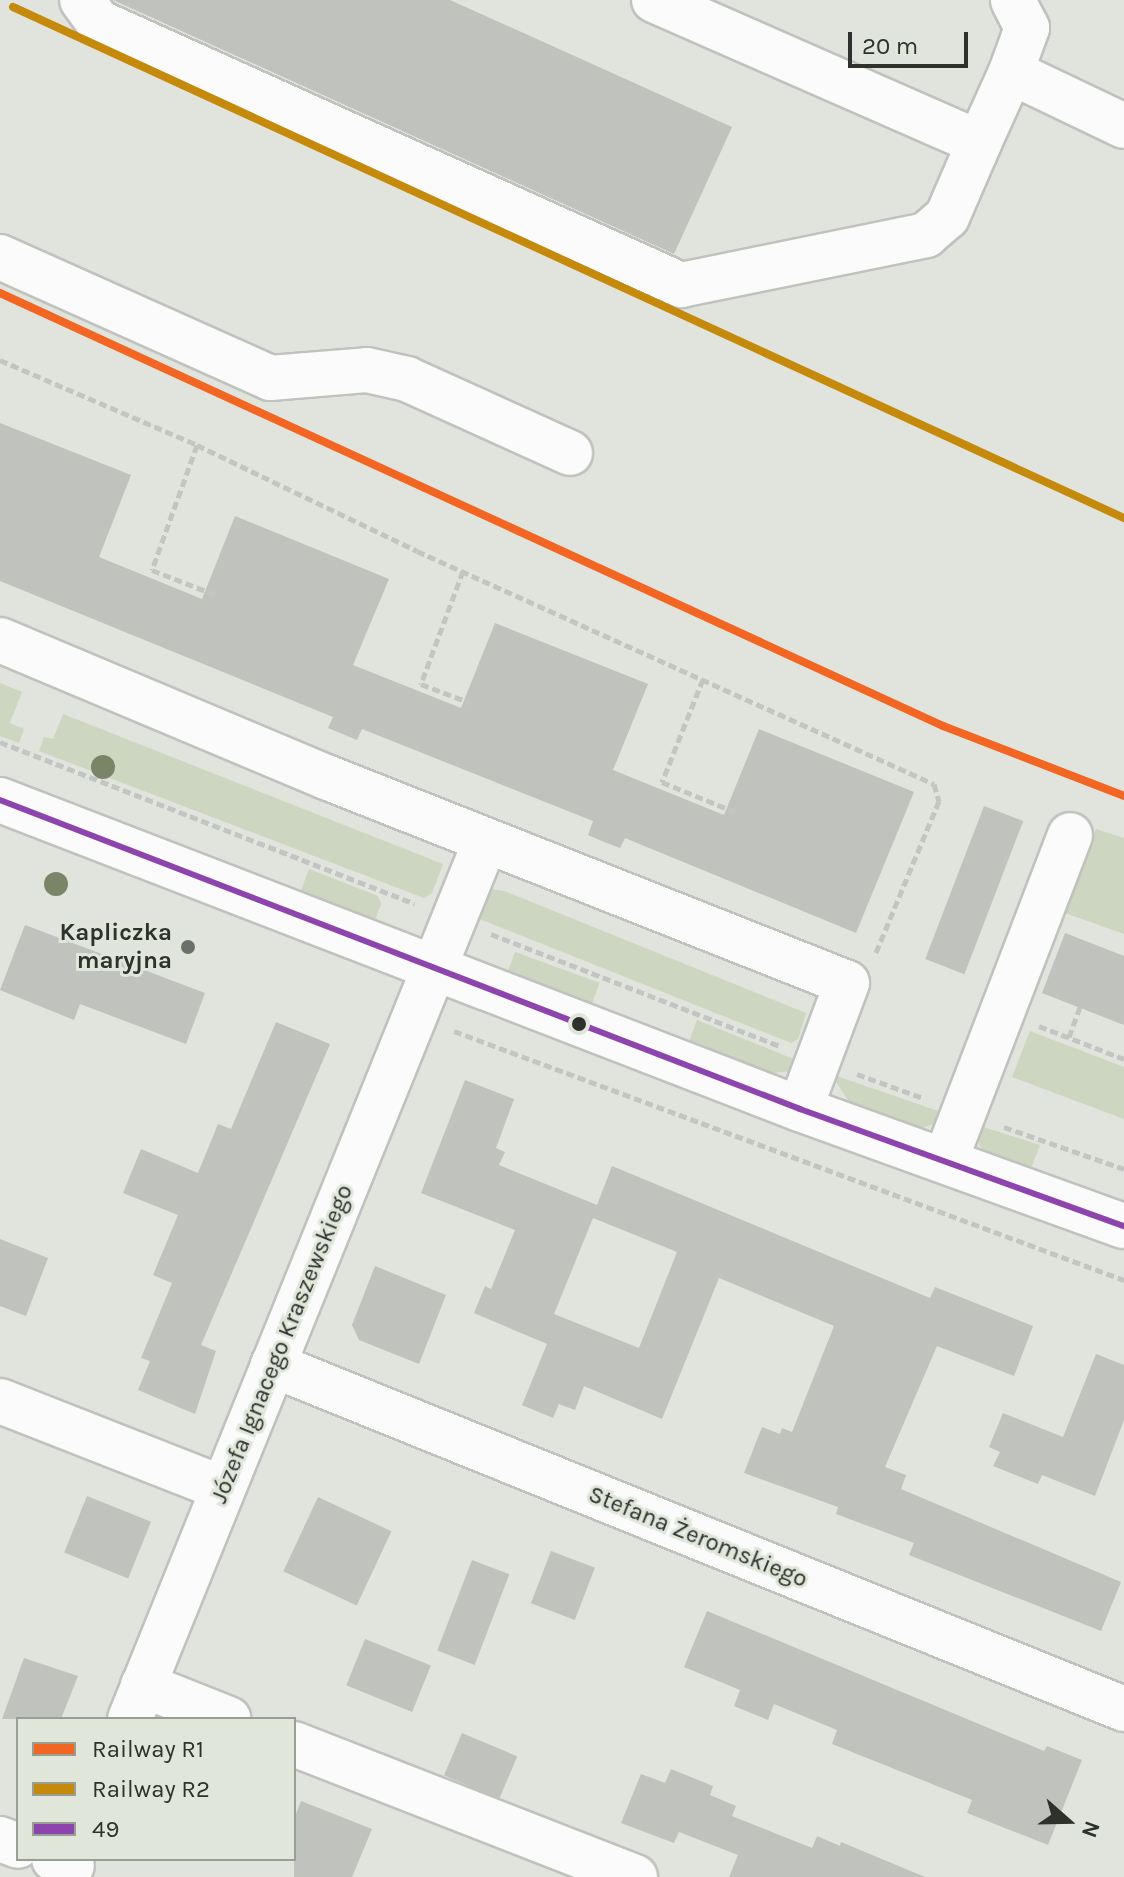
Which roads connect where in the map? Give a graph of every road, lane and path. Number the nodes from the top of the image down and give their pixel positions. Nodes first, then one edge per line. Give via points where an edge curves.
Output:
1 (82, 0) edge
2 (654, 0) edge
3 (1027, 9) edge
4 (1011, 72) junction
5 (1124, 126) edge
6 (979, 143) junction
7 (0, 257) edge
8 (0, 360) edge
9 (197, 445) junction
10 (570, 453) dead end
11 (463, 571) junction
12 (216, 595) dead end
13 (0, 640) edge
14 (703, 679) junction
15 (471, 703) dead end
16 (0, 742) edge
17 (0, 800) edge
18 (735, 812) dead end
19 (1070, 835) dead end
20 (486, 840) junction
21 (454, 919) junction
22 (870, 966) dead end
23 (436, 971) junction
24 (1080, 1007) dead end
25 (1003, 1012) junction
26 (440, 1026) dead end
27 (1069, 1037) junction
28 (1124, 1059) edge
29 (819, 1060) junction
30 (800, 1109) junction
31 (945, 1161) junction
32 (1124, 1226) edge
33 (1124, 1280) edge
34 (273, 1365) junction
35 (0, 1401) edge
36 (222, 1488) junction
37 (136, 1702) edge
38 (1124, 1709) edge
39 (218, 1717) edge
40 (296, 1745) edge
41 (635, 1877) edge

1 - 6 street via 98,22 681,285 926,235 947,217
2 - 6 street
3 - 4 street
4 - 5 street
4 - 6 street
7 - 10 street via 270,378 367,370 407,379
8 - 9 path
9 - 11 path
9 - 12 path via 152,570
11 - 14 path
11 - 15 path via 421,684
13 - 20 street
14 - 18 path via 662,782
14 - 22 path via 934,784 939,791
16 - 21 path
17 - 23 street
19 - 25 street
20 - 21 street, Józefa Ignacego Kraszewskiego
20 - 29 street via 847,983
21 - 23 street, Józefa Ignacego Kraszewskiego
21 - 29 path
23 - 30 street
23 - 34 street, Józefa Ignacego Kraszewskiego
24 - 27 path
25 - 27 path
25 - 31 street
26 - 33 path
27 - 28 path
29 - 30 street
30 - 31 street
31 - 32 street
34 - 36 street, Józefa Ignacego Kraszewskiego
34 - 38 street, Stefana Żeromskiego
35 - 36 street
36 - 37 street, Józefa Ignacego Kraszewskiego
37 - 39 street
40 - 41 street

